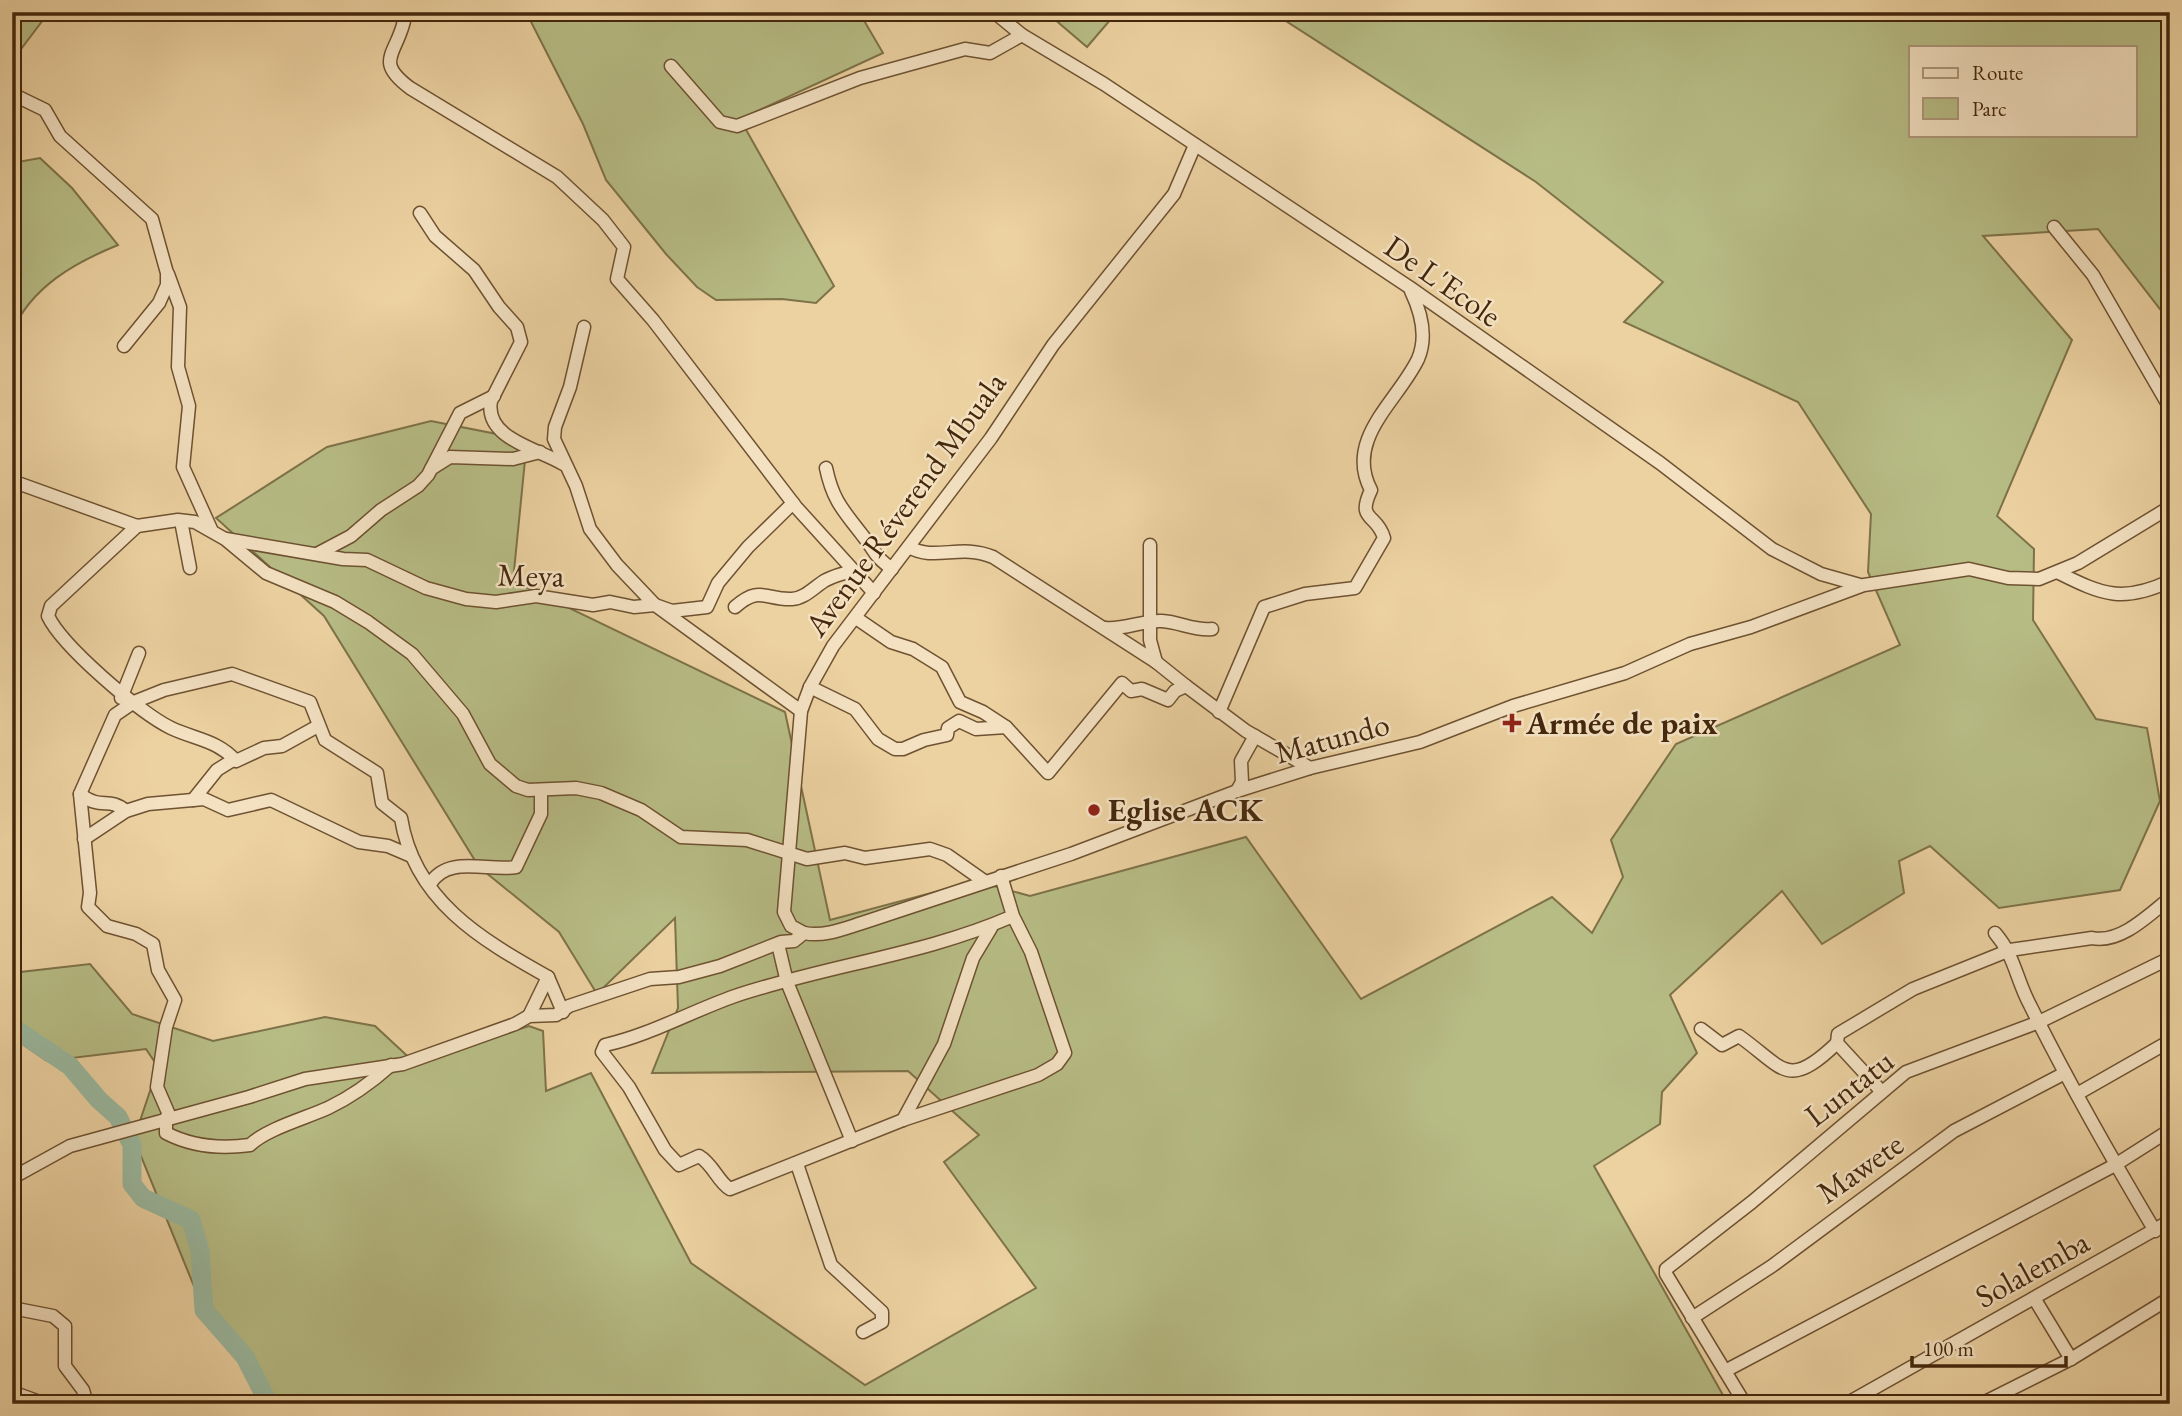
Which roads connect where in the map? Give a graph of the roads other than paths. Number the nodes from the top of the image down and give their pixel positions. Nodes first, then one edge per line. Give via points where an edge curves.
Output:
1 (397, 12) edge
2 (993, 12) edge
3 (1021, 35) junction
4 (671, 66) dead end
5 (12, 94) edge
6 (1195, 145) junction
7 (420, 213) dead end
8 (2054, 226) dead end
9 (167, 273) junction
10 (1409, 287) junction
11 (584, 327) dead end
12 (124, 346) dead end
13 (494, 396) junction
14 (2170, 408) edge
15 (540, 452) junction
16 (567, 466) junction
17 (826, 468) dead end
18 (431, 470) junction
19 (12, 481) edge
20 (793, 503) junction
21 (2170, 508) edge
22 (181, 521) junction
23 (136, 526) junction
24 (211, 529) junction
25 (225, 539) junction
26 (1150, 545) dead end
27 (909, 547) junction
28 (317, 554) junction
29 (190, 568) dead end
30 (892, 569) junction
31 (853, 571) junction
32 (2059, 573) junction
33 (2170, 581) edge
34 (1864, 585) junction
35 (874, 593) junction
36 (655, 606) junction
37 (735, 607) dead end
38 (856, 618) junction
39 (1150, 622) junction
40 (1105, 628) junction
41 (1212, 629) dead end
42 (139, 653) dead end
43 (1156, 662) junction
44 (1186, 686) junction
45 (810, 687) junction
46 (124, 692) junction
47 (134, 702) junction
48 (801, 711) junction
49 (1219, 712) junction
50 (115, 715) junction
51 (318, 726) junction
52 (1006, 727) junction
53 (1255, 736) junction
54 (233, 760) junction
55 (1310, 768) junction
56 (541, 789) junction
57 (1237, 791) junction
58 (80, 794) junction
59 (193, 800) junction
60 (126, 811) junction
61 (84, 839) junction
62 (788, 853) junction
63 (409, 855) junction
64 (1001, 876) junction
65 (984, 881) junction
66 (430, 884) junction
67 (2170, 898) edge
68 (1013, 916) junction
69 (786, 919) junction
70 (993, 925) junction
71 (804, 933) junction
72 (1995, 933) dead end
73 (779, 943) junction
74 (2010, 950) junction
75 (2170, 958) edge
76 (548, 977) junction
77 (787, 982) junction
78 (563, 1012) junction
79 (529, 1016) junction
80 (2039, 1023) junction
81 (1701, 1029) dead end
82 (2170, 1041) edge
83 (1837, 1043) junction
84 (392, 1065) junction
85 (2065, 1073) junction
86 (1882, 1091) junction
87 (2077, 1094) junction
88 (168, 1117) junction
89 (903, 1120) junction
90 (2170, 1130) edge
91 (852, 1141) junction
92 (797, 1164) junction
93 (2115, 1165) junction
94 (12, 1178) edge
95 (2170, 1221) edge
96 (2155, 1231) junction
97 (2034, 1297) junction
98 (2170, 1298) edge
99 (12, 1308) edge
100 (1692, 1318) junction
101 (863, 1332) dead end
102 (2071, 1359) junction
103 (1725, 1371) junction
104 (12, 1392) edge
105 (45, 1404) edge
106 (87, 1404) edge
107 (1745, 1404) edge
108 (1846, 1404) edge
109 (1981, 1404) edge

1 - 20 street via 404,21 389,61 391,72 557,177 603,220 624,247 617,279
2 - 3 street, De L'Ecole
3 - 4 street via 990,53 965,49 860,79 737,126 720,121
3 - 6 street, De L'Ecole
5 - 9 street via 45,110 60,136 152,219
6 - 10 street, De L'Ecole
6 - 27 street, Avenue Réverend Mbuala via 1174,194 1053,345
7 - 13 street via 435,236 474,270 520,332 521,342
8 - 14 street via 2093,275
9 - 12 street via 159,303
9 - 24 street via 180,307 178,367 189,406 183,467
10 - 34 street, De L'Ecole via 1660,463 1772,549 1821,574
10 - 49 street via 1422,319 1418,359 1381,413 1364,449 1364,472 1371,491 1364,506 1366,516 1381,528 1384,538 1355,589 1305,594 1264,607
11 - 16 street via 555,427 559,454
13 - 15 street via 490,409 497,428
13 - 18 street via 460,413
15 - 16 street
15 - 18 street via 513,459 450,457
16 - 36 street via 594,537
17 - 30 street via 838,505 873,555
18 - 28 street via 418,486 361,528
19 - 23 street
20 - 31 street
20 - 36 street, Meya via 718,583 707,607 672,611
21 - 32 street
22 - 23 street
22 - 24 street
22 - 29 street
23 - 46 street via 51,606 48,616 64,641
24 - 25 street
25 - 28 street, Meya
25 - 56 street via 266,573 335,602 399,643 455,702 499,774 516,786
26 - 39 street
27 - 30 street, Avenue Réverend Mbuala
27 - 40 street via 920,553 978,551
28 - 36 street, Meya via 367,560 426,588 466,599 496,602 536,596 593,605
30 - 35 street, Avenue Réverend Mbuala
31 - 35 street
31 - 37 street via 793,599 760,593
32 - 33 street via 2087,589 2127,595
32 - 34 street, Matundo via 2021,579 1969,569
34 - 55 street, Matundo via 1420,742
35 - 38 street, Avenue Réverend Mbuala
36 - 48 street
38 - 45 street, Avenue Réverend Mbuala via 826,656
38 - 52 street via 894,644 907,646 939,665 960,702
39 - 40 street
39 - 41 street
39 - 43 street
40 - 43 street
42 - 46 street
43 - 44 street
44 - 49 street
44 - 52 street via 1168,700 1142,689 1131,691 1122,683 1048,773
45 - 48 street, Avenue Réverend Mbuala
45 - 52 street via 855,709 878,739 895,749 947,735 948,728 959,721 976,729
46 - 47 street
46 - 50 street
47 - 50 street
47 - 51 street via 232,674 305,699 315,708
47 - 54 street via 169,727 224,748
48 - 62 street, Avenue Réverend Mbuala
49 - 53 street
50 - 58 street
51 - 54 street via 282,746
51 - 63 street via 325,740 377,773 382,803 401,818
53 - 55 street
53 - 57 street via 1241,761 1242,782
54 - 59 street via 217,770
55 - 57 street, Matundo
56 - 62 street via 601,793 641,810 681,837 747,840
56 - 66 street via 541,814 516,867 454,868 441,872
57 - 64 street, Matundo
58 - 60 street via 92,803 116,804
58 - 61 street
59 - 60 street
59 - 63 street via 204,799 228,810 264,800 279,802 359,842
60 - 61 street
61 - 88 street via 88,906 107,926 153,944 158,970 175,1000 157,1087
62 - 65 street via 815,859 845,853 865,858 930,849 947,855
62 - 69 street, Avenue Réverend Mbuala
63 - 66 street
64 - 65 street, Matundo
64 - 68 street
65 - 71 street, Matundo via 834,932
66 - 76 street via 437,900 468,926
67 - 74 street via 2105,941
68 - 70 street
68 - 89 street via 1031,952 1065,1053 1038,1075
69 - 71 street
69 - 73 street, Avenue Réverend Mbuala
70 - 77 street via 906,953
70 - 89 street via 973,958 944,1044
71 - 73 street, Matundo via 794,941
72 - 74 street
73 - 77 street
73 - 78 street, Matundo via 720,966 650,979
74 - 80 street
74 - 83 street via 1885,1003 1838,1034
75 - 80 street, Luntatu
76 - 78 street
76 - 79 street
77 - 91 street
77 - 92 street via 736,996 602,1047 679,1165 699,1156 730,1189
78 - 79 street, Matundo
79 - 84 street, Matundo
80 - 85 street
80 - 86 street, Luntatu via 1906,1072
81 - 83 street via 1722,1045 1739,1036 1773,1065 1788,1070 1809,1067
82 - 87 street
83 - 86 street
84 - 88 street via 305,1079
84 - 88 street via 350,1096 259,1136 250,1145 209,1147 177,1138 166,1133
85 - 87 street
85 - 100 street, Mawete via 1954,1131 1772,1266
86 - 100 street, Luntatu via 1665,1271
87 - 93 street
88 - 94 street via 71,1146
89 - 91 street
90 - 93 street
91 - 92 street
92 - 101 street via 831,1265 882,1312 882,1322
93 - 96 street
93 - 103 street
95 - 96 street, Solalemba
96 - 97 street, Solalemba
97 - 102 street
97 - 108 street, Solalemba
98 - 102 street
99 - 106 street via 53,1316 65,1326 65,1366 83,1390
100 - 103 street
102 - 109 street
103 - 107 street
104 - 105 street

